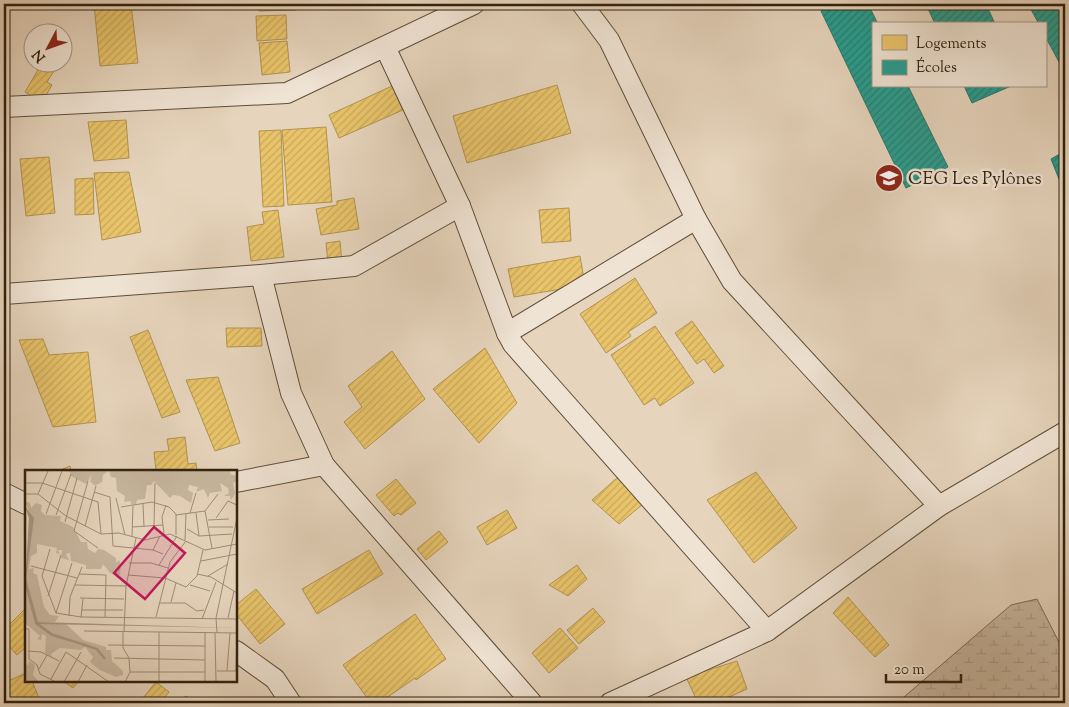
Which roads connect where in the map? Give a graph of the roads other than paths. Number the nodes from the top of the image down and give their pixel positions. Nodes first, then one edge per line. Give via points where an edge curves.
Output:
1 (474, 4) edge
2 (582, 4) edge
3 (385, 47) junction
4 (4, 107) edge
5 (460, 206) junction
6 (696, 219) junction
7 (261, 275) junction
8 (4, 294) edge
9 (507, 333) junction
10 (1065, 432) edge
11 (324, 465) junction
12 (238, 482) edge
13 (4, 493) edge
14 (25, 504) edge
15 (939, 506) junction
16 (767, 630) junction
17 (238, 652) edge
18 (291, 703) edge
19 (532, 703) edge
20 (610, 703) edge

1 - 3 street
2 - 6 street via 609,40
3 - 4 street via 287,93
3 - 5 street
5 - 7 street via 354,266
5 - 9 street
6 - 9 street
6 - 15 street via 732,281
7 - 8 street
7 - 11 street via 290,393
9 - 16 street
10 - 15 street
11 - 12 street
11 - 19 street
13 - 14 street
15 - 16 street
16 - 20 street
17 - 18 street via 275,679

